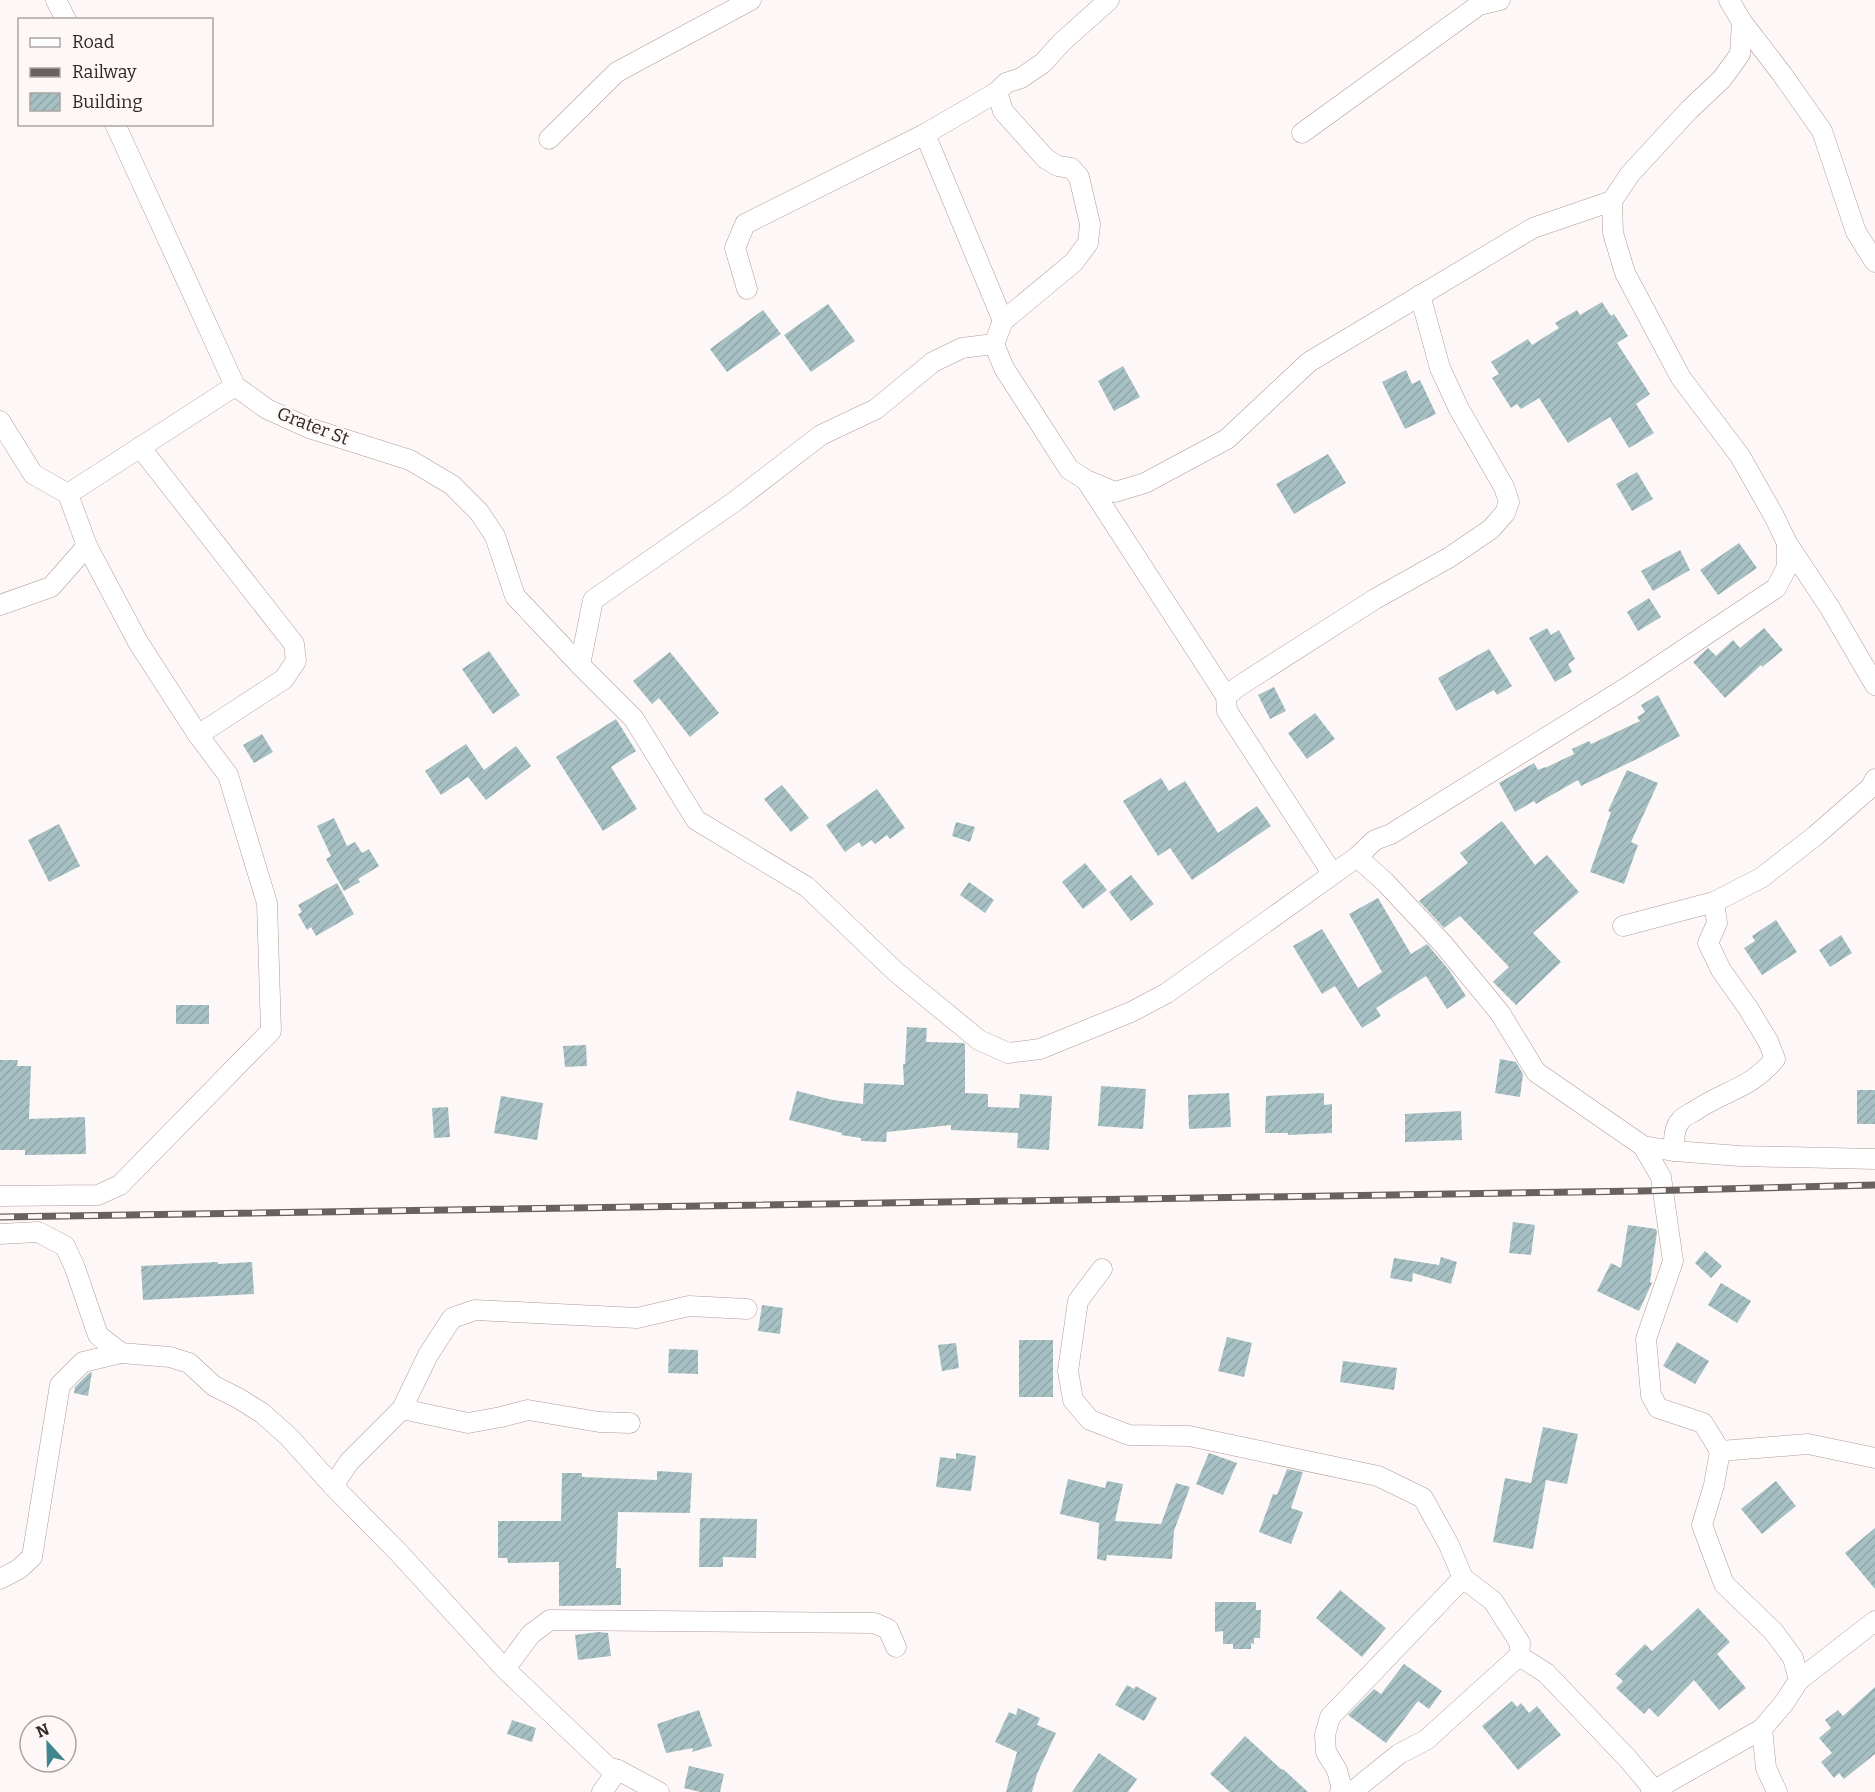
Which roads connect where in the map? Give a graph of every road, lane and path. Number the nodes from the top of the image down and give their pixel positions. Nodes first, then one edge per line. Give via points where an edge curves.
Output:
1 (56, 0) edge
2 (750, 0) edge
3 (1109, 0) edge
4 (1500, 0) edge
5 (1729, 0) edge
6 (1475, 3) edge
7 (65, 18) edge
8 (1742, 21) junction
9 (997, 92) junction
10 (116, 126) edge
11 (1302, 133) dead end
12 (925, 134) junction
13 (549, 139) dead end
14 (1612, 201) junction
15 (1875, 262) edge
16 (747, 289) dead end
17 (1420, 295) junction
18 (1004, 321) junction
19 (994, 344) junction
20 (235, 386) junction
21 (0, 421) edge
22 (140, 447) junction
23 (1086, 480) junction
24 (68, 494) junction
25 (1787, 543) junction
26 (87, 546) junction
27 (0, 605) edge
28 (579, 665) junction
29 (1875, 685) edge
30 (1226, 696) junction
31 (198, 735) junction
32 (1874, 784) edge
33 (1357, 857) junction
34 (1332, 873) junction
35 (1714, 902) junction
36 (1623, 926) dead end
37 (1643, 1146) junction
38 (1674, 1152) junction
39 (1875, 1159) edge
40 (0, 1196) edge
41 (0, 1234) edge
42 (1102, 1269) dead end
43 (747, 1309) dead end
44 (121, 1353) junction
45 (402, 1409) junction
46 (630, 1423) dead end
47 (1720, 1451) junction
48 (1875, 1458) edge
49 (333, 1486) junction
50 (1462, 1578) junction
51 (0, 1579) edge
52 (1875, 1621) edge
53 (896, 1647) dead end
54 (1519, 1656) junction
55 (505, 1669) junction
56 (1799, 1680) junction
57 (1762, 1728) junction
58 (618, 1770) junction
59 (1653, 1791) edge
60 (602, 1792) edge
61 (659, 1792) edge
62 (1340, 1792) edge
63 (1352, 1792) edge
64 (1777, 1792) edge

1 - 7 street
2 - 13 street via 617,72
3 - 9 street via 1043,63
4 - 6 street
5 - 8 street
6 - 11 street
8 - 14 street via 1740,54 1722,79 1629,174
8 - 15 street via 1822,132 1856,232
9 - 12 street
9 - 18 street via 1003,111 1046,159 1071,168 1079,177 1090,224 1088,243 1074,262
10 - 20 street
12 - 16 street via 745,224 735,248
12 - 18 street
14 - 17 street via 1533,228
14 - 25 street via 1613,233 1625,273 1681,378 1740,456
17 - 23 street via 1309,362 1227,439 1145,483 1114,492
17 - 30 street via 1440,369 1504,487 1509,502 1505,513 1450,557 1375,599
18 - 19 street
19 - 23 street via 1004,368 1069,469
19 - 28 street via 962,348 933,362 876,409 821,435 734,502 593,600
20 - 22 street
20 - 28 street, Grater St via 267,408 309,428 410,460 452,485 479,512 495,536 515,596
21 - 24 street via 33,474
22 - 24 street
22 - 31 street via 294,644 296,661 284,678
23 - 30 street
24 - 26 street
25 - 29 street
25 - 33 street, Grater St via 1787,567 1776,588 1620,692 1375,840
26 - 27 street via 51,587
26 - 31 street via 138,642
28 - 34 street, Grater St via 634,719 696,820 807,887 896,972 979,1040 1008,1053 1040,1049 1167,993
30 - 34 street via 1227,711
31 - 40 street via 228,775 267,903 271,1031 120,1185 98,1195
32 - 35 street via 1761,878
33 - 34 street, Grater St
33 - 37 street via 1444,945 1500,1013 1536,1072
35 - 36 street
35 - 38 street via 1717,923 1708,943 1774,1059 1750,1082 1680,1120 1673,1136
37 - 38 street
37 - 47 street via 1661,1177 1673,1261 1646,1339 1651,1395 1658,1408 1703,1423
38 - 39 street
41 - 44 street via 38,1232 65,1246 98,1335
42 - 50 street via 1078,1301 1068,1371 1073,1400 1090,1420 1129,1435 1189,1436 1378,1476 1423,1498
43 - 45 street via 689,1306 637,1317 475,1310 452,1318 428,1355
44 - 49 street via 170,1357 189,1363 214,1386 262,1413
44 - 51 street via 83,1362 60,1385 32,1557
45 - 46 street via 468,1423 528,1410
45 - 49 street via 349,1462
47 - 48 street via 1808,1444
47 - 56 street via 1702,1525 1724,1584 1773,1631 1793,1658
49 - 55 street
50 - 54 street via 1493,1601 1520,1643
50 - 62 street via 1329,1717 1326,1752 1336,1770
52 - 56 street
53 - 55 street via 888,1629 874,1623 550,1620 531,1634
54 - 59 street via 1546,1673
54 - 63 street via 1426,1740 1399,1754
55 - 58 street via 608,1767
56 - 57 street
57 - 59 street
57 - 64 street via 1766,1768
58 - 60 street
58 - 61 street

